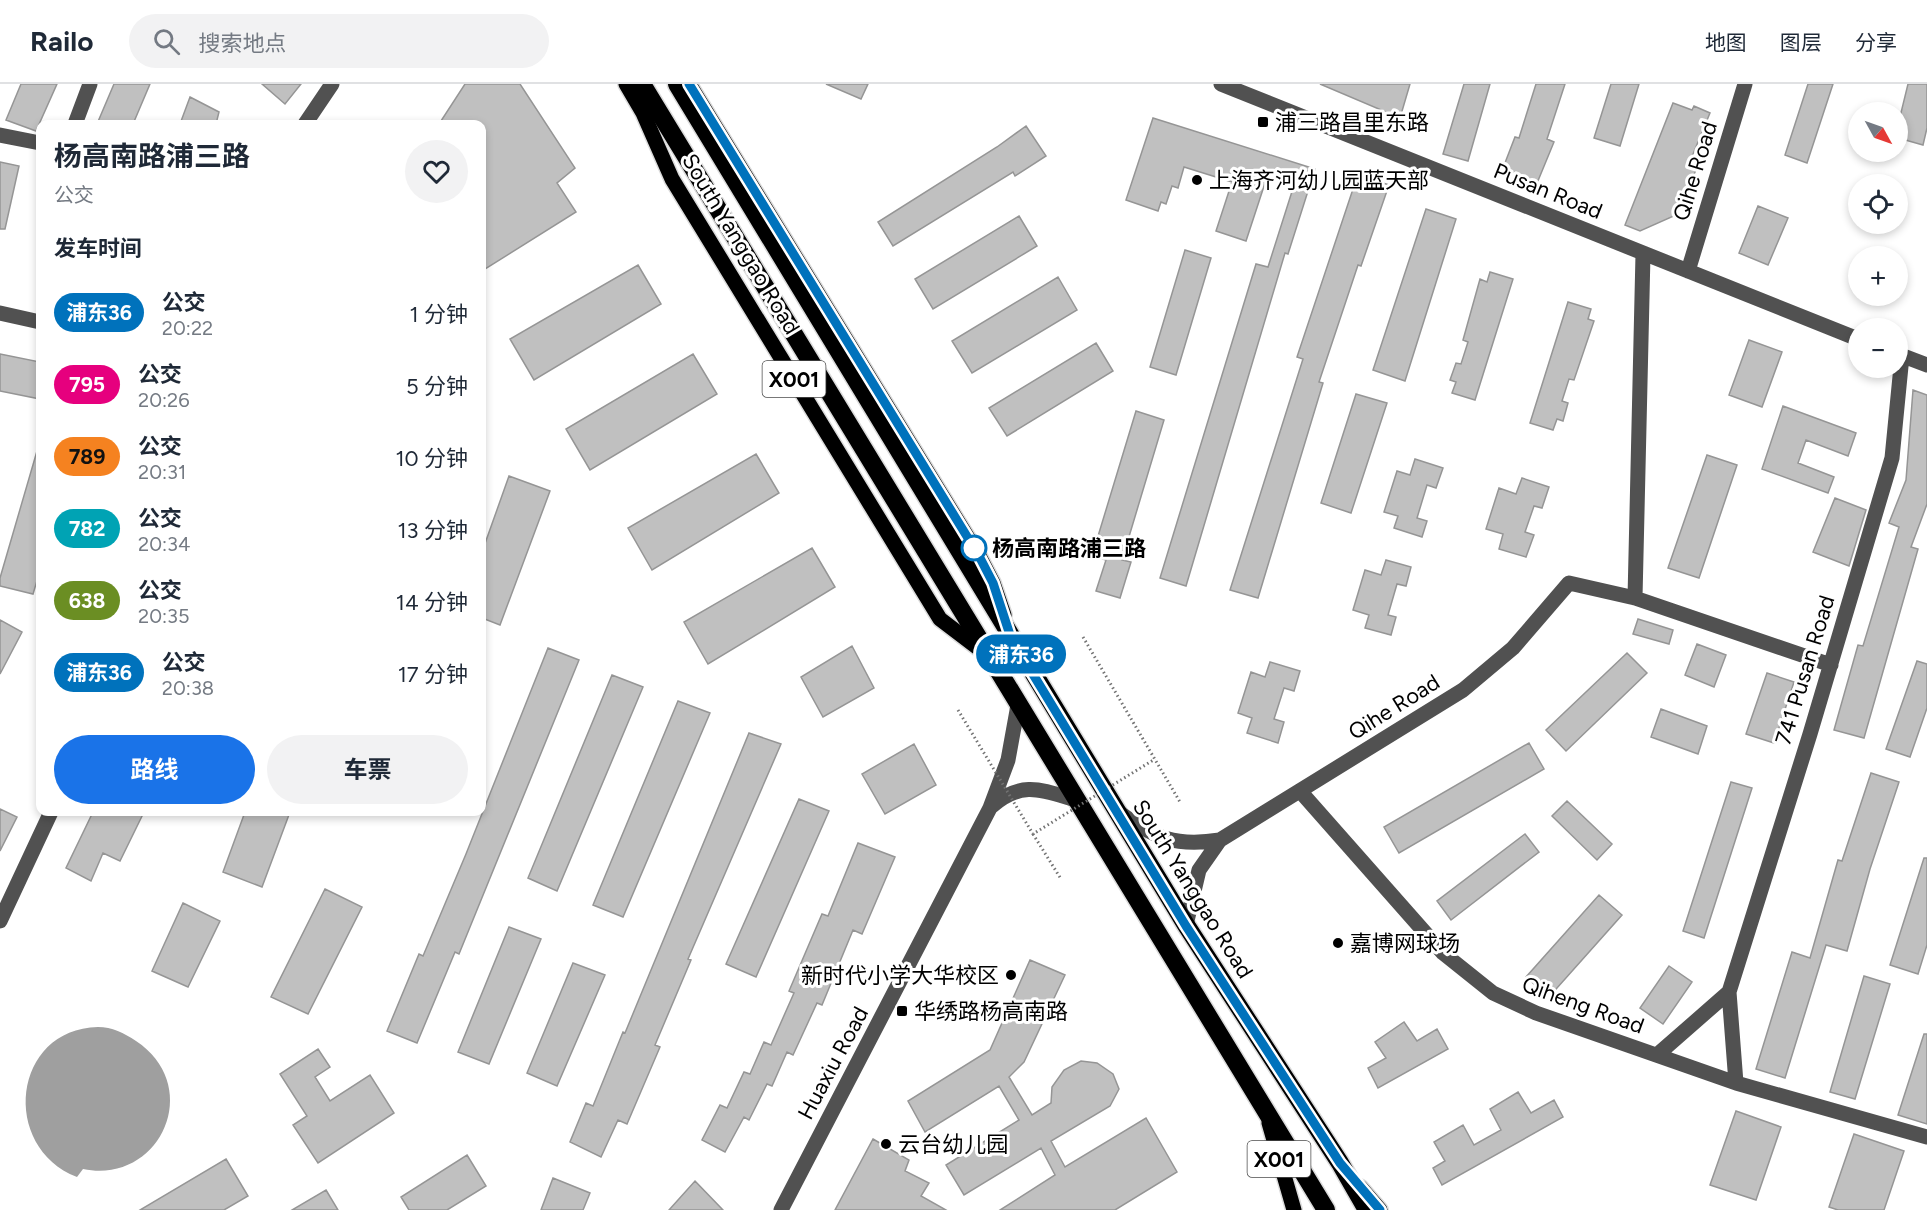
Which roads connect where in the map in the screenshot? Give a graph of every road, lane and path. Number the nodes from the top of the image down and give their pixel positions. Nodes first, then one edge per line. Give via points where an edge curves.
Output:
1 (90, 84) edge
2 (332, 84) edge
3 (626, 84) edge
4 (642, 84) edge
5 (677, 84) edge
6 (688, 84) edge
7 (1221, 84) edge
8 (1745, 84) edge
9 (76, 120) edge
10 (308, 120) edge
11 (0, 135) edge
12 (36, 142) edge
13 (1644, 254) junction
14 (1688, 271) junction
15 (0, 313) edge
16 (36, 321) edge
17 (1848, 335) edge
18 (1908, 358) edge
19 (1927, 366) edge
20 (1899, 378) edge
21 (1635, 598) junction
22 (1083, 637) dead end
23 (1011, 638) junction
24 (988, 655) junction
25 (1831, 665) junction
26 (1018, 705) junction
27 (958, 710) dead end
28 (1155, 759) junction
29 (1300, 791) junction
30 (1076, 800) junction
31 (1180, 802) dead end
32 (990, 808) junction
33 (1115, 810) junction
34 (49, 816) edge
35 (1033, 834) junction
36 (1220, 840) junction
37 (1061, 879) dead end
38 (0, 921) edge
39 (1186, 926) junction
40 (1728, 992) junction
41 (1657, 1055) junction
42 (1736, 1083) junction
43 (1265, 1109) junction
44 (1927, 1137) edge
45 (1340, 1163) junction
46 (781, 1210) edge
47 (1294, 1210) edge
48 (1326, 1210) edge
49 (1367, 1210) edge
50 (1380, 1210) edge

1 - 9 street
2 - 10 street
3 - 24 main road, South Yanggao Road / X001 via 672,179 940,619
4 - 24 highway, South Yanggao Road / X001
5 - 23 highway, South Yanggao Road / X001
6 - 23 main road, South Yanggao Road / X001 via 979,556 993,583
7 - 13 street, Pusan Road
8 - 14 street, Qihe Road
11 - 12 street
13 - 14 street, Pusan Road
13 - 21 street
14 - 17 street, Pusan Road
15 - 16 street
18 - 19 street
20 - 25 street, 741 Pusan Road via 1894,448
21 - 25 street
21 - 29 street, Qihe Road via 1569,583 1514,648 1463,690
22 - 28 path
23 - 33 highway, South Yanggao Road / X001
24 - 26 highway, South Yanggao Road
25 - 40 street, 741 Pusan Road
26 - 30 highway, South Yanggao Road
26 - 32 street, Huaxiu Road via 1008,760
27 - 35 path, bridge
28 - 31 path
28 - 35 path, bridge
29 - 36 street, Qihe Road
29 - 41 street, Qiheng Road via 1443,953 1474,981 1514,1005
30 - 32 street, Huaxiu Road via 1038,789 1020,789
30 - 43 highway, South Yanggao Road / X001
32 - 46 street, Huaxiu Road
33 - 36 street, Qihe Road via 1165,840
33 - 39 highway, South Yanggao Road / X001
34 - 38 street
35 - 37 path
36 - 39 street, Qihe Road via 1199,870
39 - 45 highway, South Yanggao Road / X001
40 - 41 street
40 - 42 street
41 - 42 street, Qiheng Road
42 - 44 street, Qiheng Road
43 - 47 main road, South Yanggao Road / X001
43 - 48 highway, South Yanggao Road / X001
45 - 49 highway, South Yanggao Road / X001
45 - 50 main road, South Yanggao Road / X001

